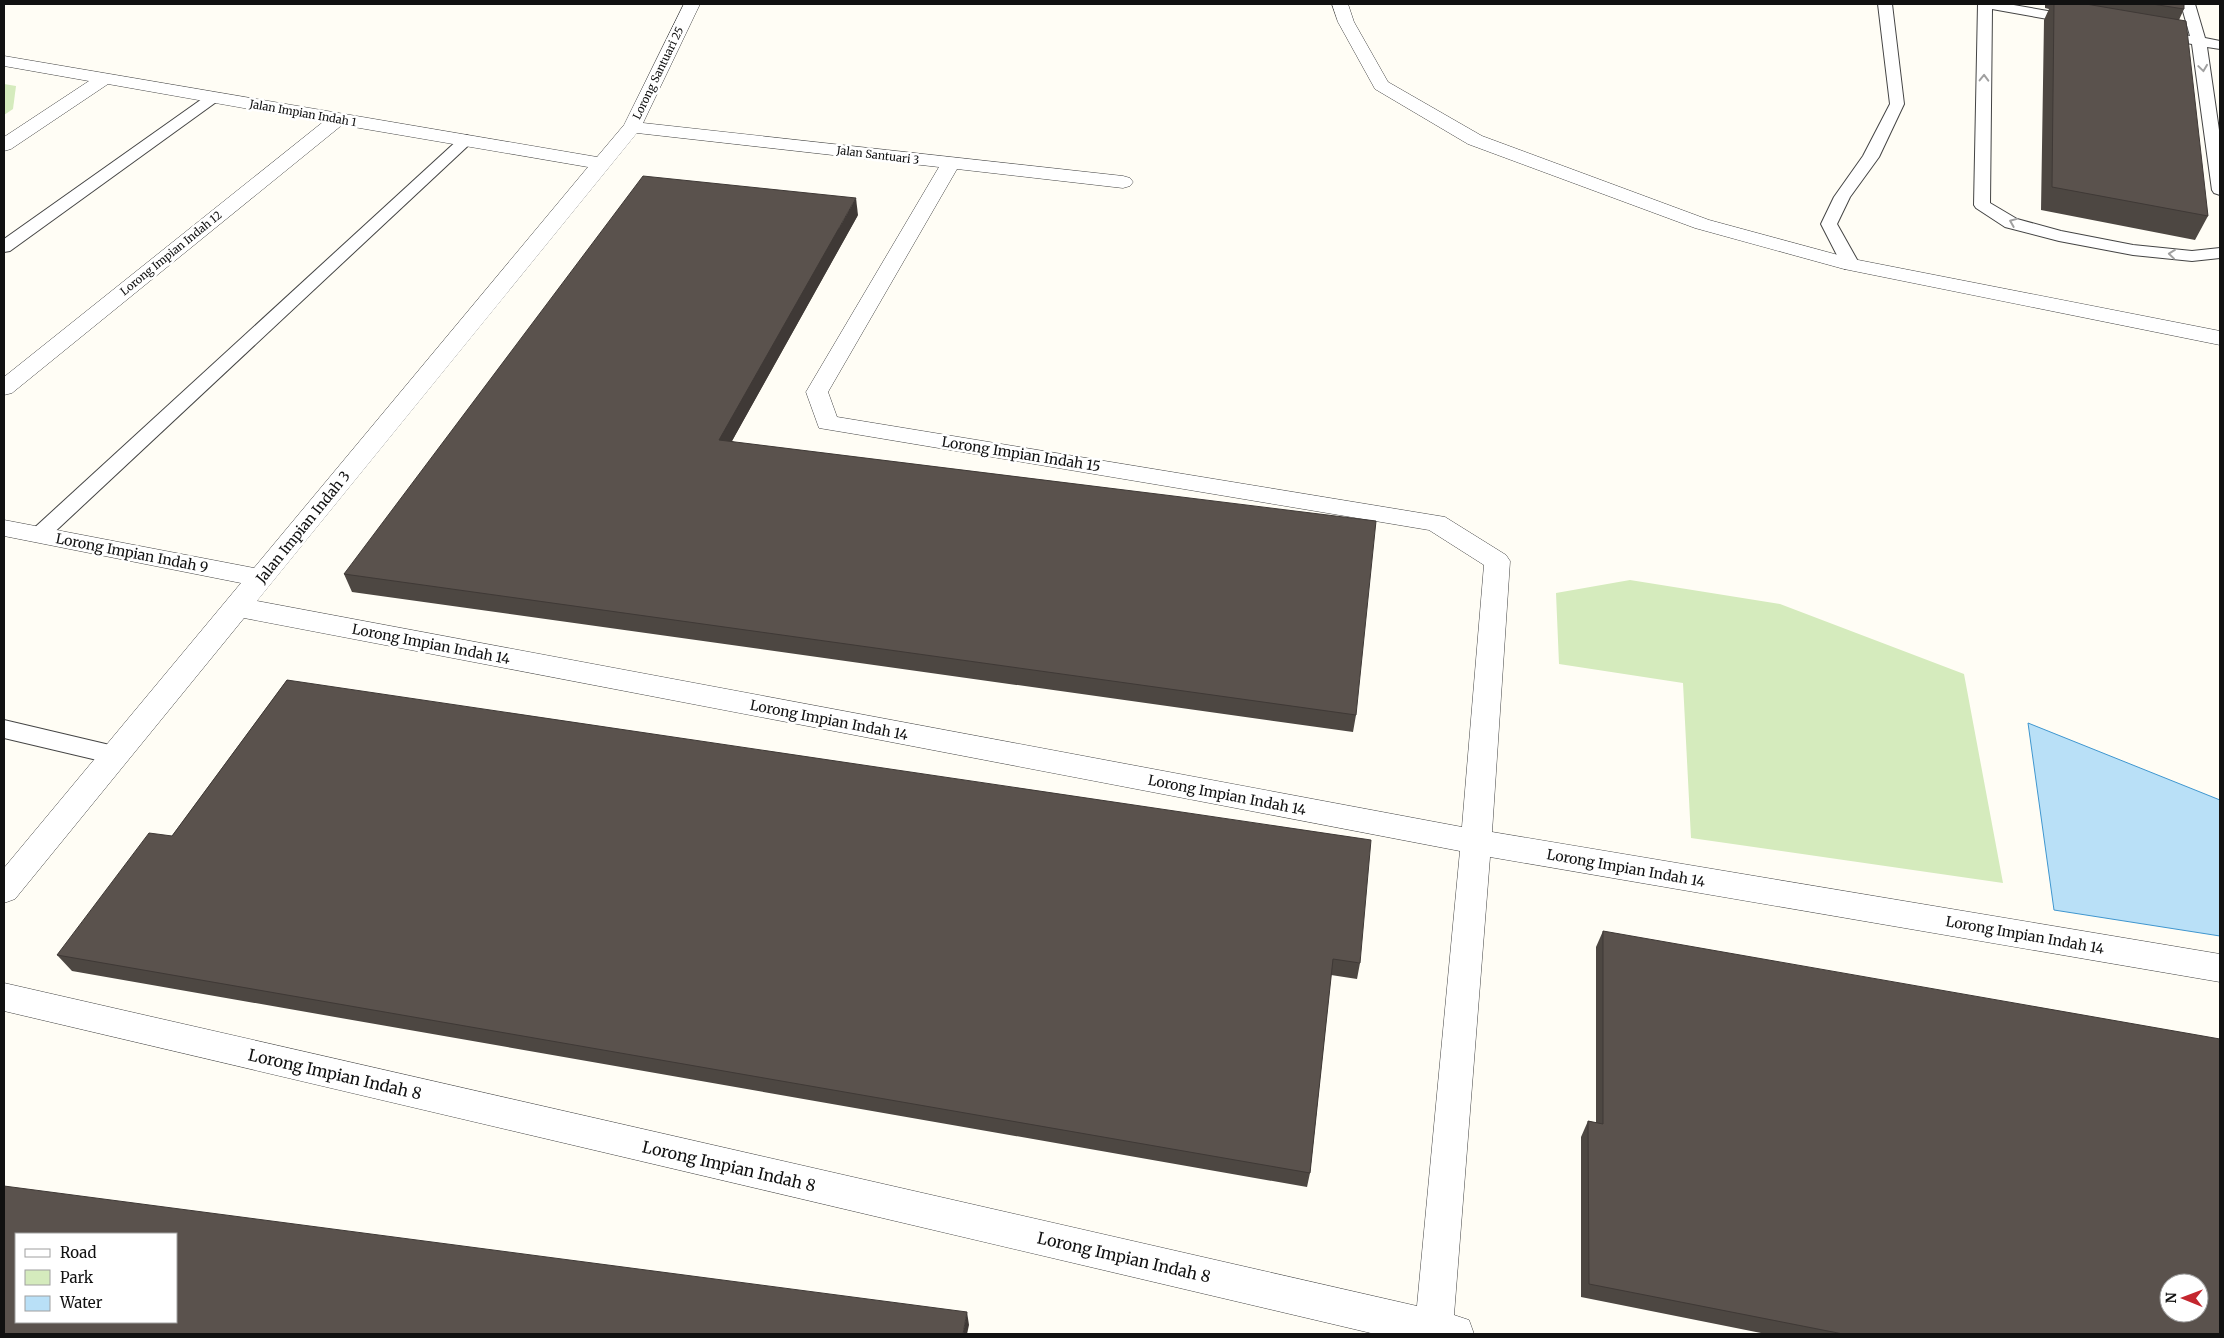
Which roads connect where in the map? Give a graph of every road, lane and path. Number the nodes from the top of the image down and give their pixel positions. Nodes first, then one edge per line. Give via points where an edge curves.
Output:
1 (692, 4) edge
2 (1340, 4) edge
3 (1885, 4) edge
4 (1986, 4) edge
5 (2188, 4) edge
6 (2093, 22) edge
7 (2141, 31) edge
8 (2198, 41) junction
9 (2220, 44) edge
10 (4, 61) edge
11 (104, 79) junction
12 (214, 97) junction
13 (338, 119) junction
14 (632, 127) junction
15 (466, 140) junction
16 (4, 145) edge
17 (602, 164) junction
18 (950, 164) junction
19 (1123, 182) dead end
20 (2220, 190) edge
21 (4, 247) edge
22 (2220, 253) edge
23 (1851, 265) junction
24 (2220, 338) edge
25 (4, 388) edge
26 (4, 528) edge
27 (39, 535) junction
28 (261, 578) junction
29 (237, 607) junction
30 (4, 729) edge
31 (114, 755) junction
32 (1476, 842) junction
33 (4, 890) edge
34 (2220, 968) edge
35 (4, 997) edge
36 (1444, 1332) edge

1 - 14 street, Lorong Santuari 25
2 - 23 street via 1346,22 1381,85 1475,140 1702,224
3 - 23 lane via 1897,104 1871,156 1842,197 1829,224
4 - 6 lane
22 -> 4 lane via 2192,256 2133,250 2060,236 2011,223 1982,205
5 - 8 lane
7 - 8 lane
8 - 9 lane
8 -> 20 lane
10 - 11 street, Jalan Impian Indah 1
11 - 12 street, Jalan Impian Indah 1
11 - 16 street
12 - 13 street, Jalan Impian Indah 1
12 - 21 lane
13 - 15 street, Jalan Impian Indah 1
13 - 25 street, Lorong Impian Indah 12
14 - 17 street, Lorong Santuari 25
14 - 18 street, Jalan Santuari 3
15 - 17 street, Jalan Impian Indah 1
15 - 27 lane
17 - 28 street, Jalan Impian Indah 3
18 - 19 street, Jalan Santuari 3
18 - 32 street, Lorong Impian Indah 15 via 817,392 827,422 1436,522 1497,561
23 - 24 street
26 - 27 street, Lorong Impian Indah 9
27 - 28 street, Lorong Impian Indah 9
28 - 29 street, Jalan Impian Indah 3
29 - 31 street, Jalan Impian Indah 3
29 - 32 street, Lorong Impian Indah 14
30 - 31 lane
31 - 33 street, Jalan Impian Indah 3
32 - 34 street, Lorong Impian Indah 14
32 - 36 street
35 - 36 street, Lorong Impian Indah 8

